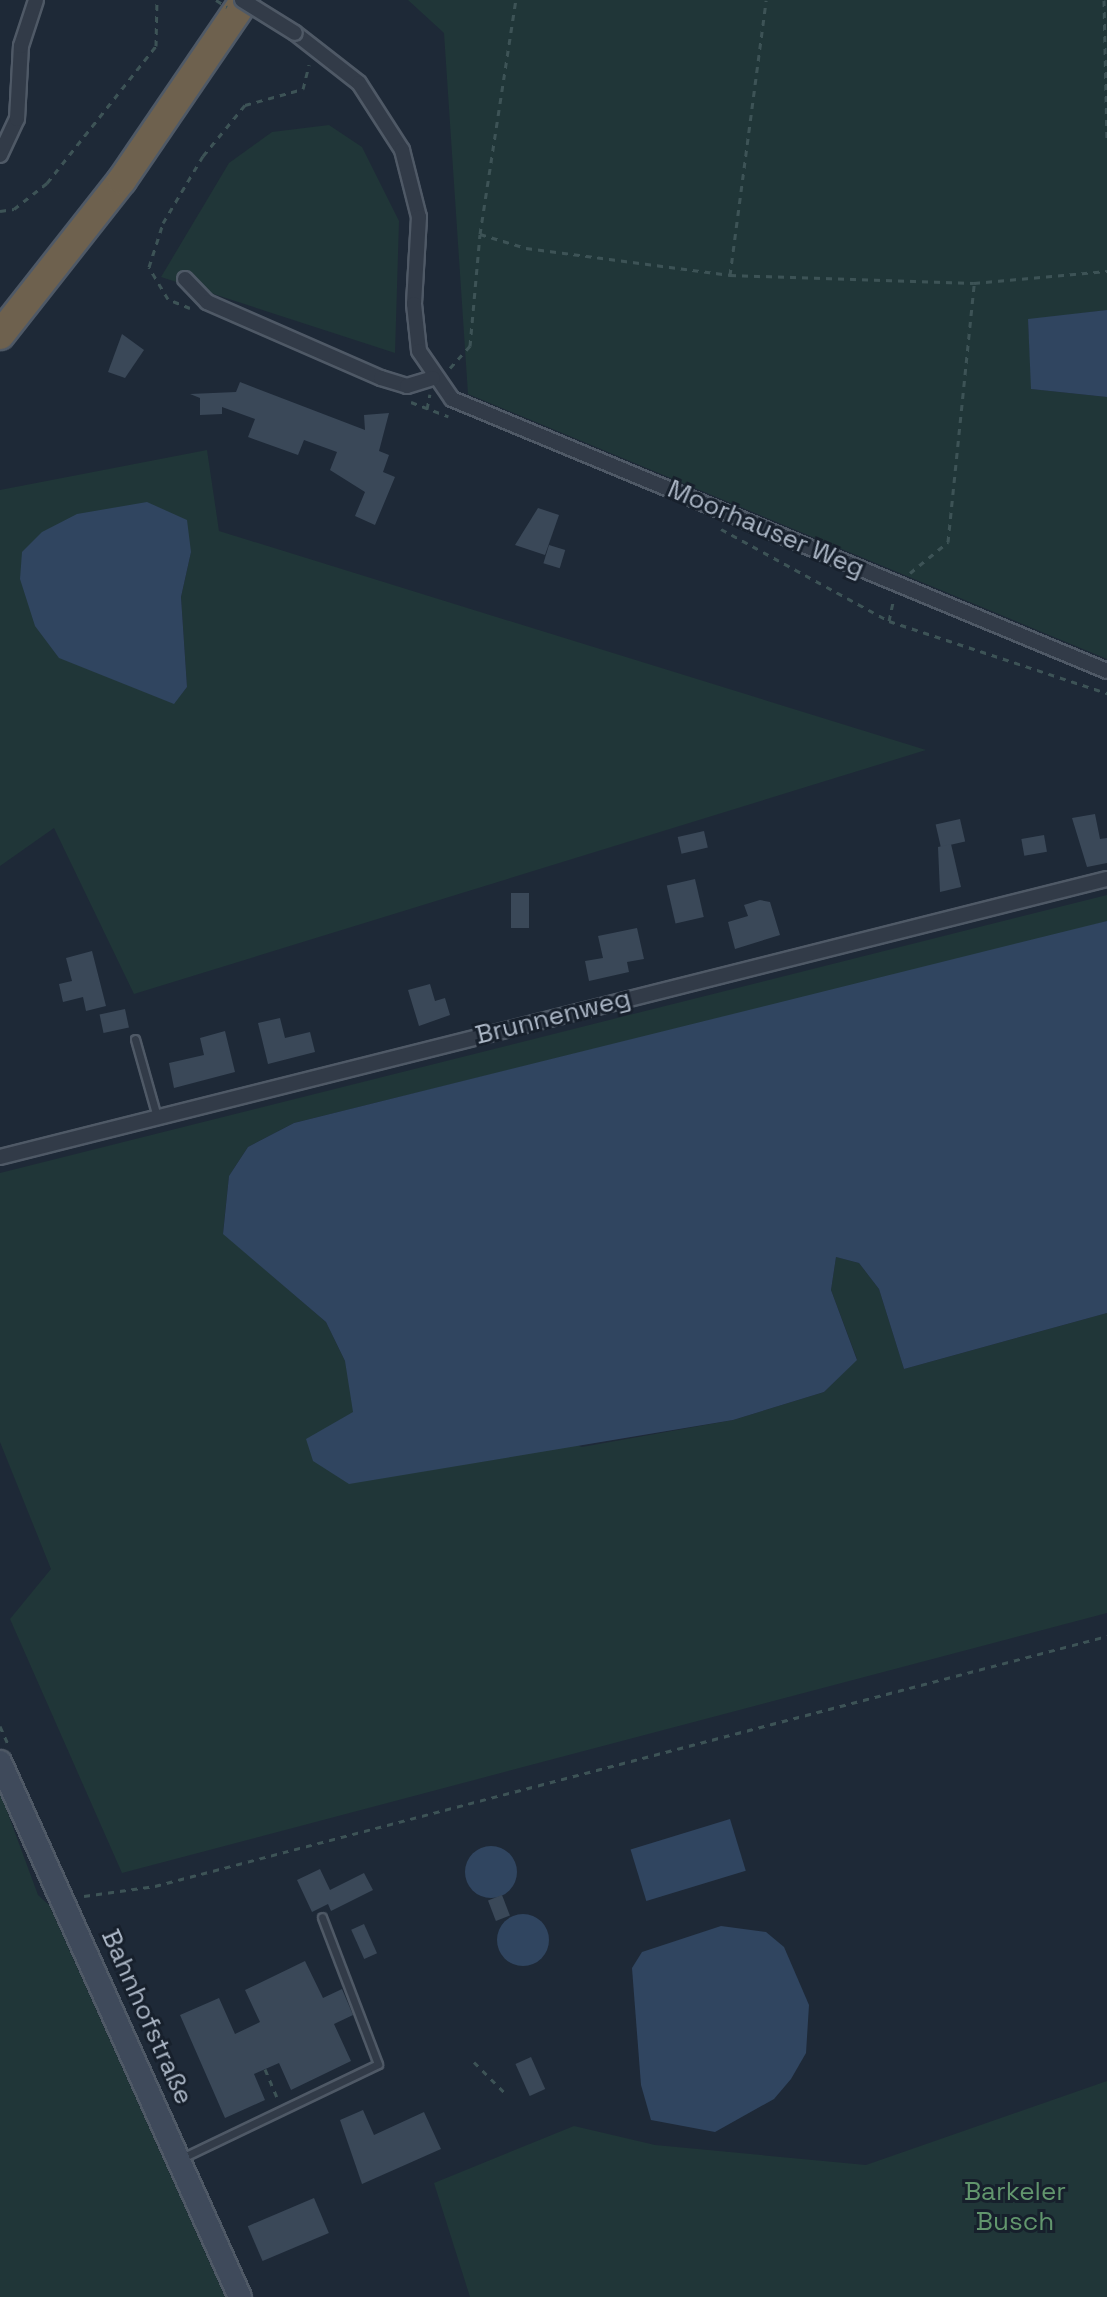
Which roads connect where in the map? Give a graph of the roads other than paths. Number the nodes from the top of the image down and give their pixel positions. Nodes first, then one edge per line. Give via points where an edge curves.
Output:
1 (36, 0) edge
2 (244, 0) edge
3 (0, 155) edge
4 (185, 279) dead end
5 (0, 335) edge
6 (433, 378) junction
7 (1107, 671) edge
8 (1107, 879) edge
9 (135, 1039) dead end
10 (157, 1117) junction
11 (0, 1157) edge
12 (0, 1762) edge
13 (322, 1917) dead end
14 (180, 2159) junction
15 (240, 2297) edge

1 - 3 street via 21,46 17,119
2 - 5 highway via 122,180
2 - 6 street, Moorhauser Weg, bridge via 359,83 402,150 419,217 415,331
4 - 6 street via 207,302 381,378 407,386
6 - 7 street, Moorhauser Weg via 469,409
8 - 10 street, Brunnenweg
9 - 10 lane
10 - 11 street, Brunnenweg
12 - 14 street, Bahnhofstraße
13 - 14 lane via 378,2064
14 - 15 street, Bahnhofstraße

